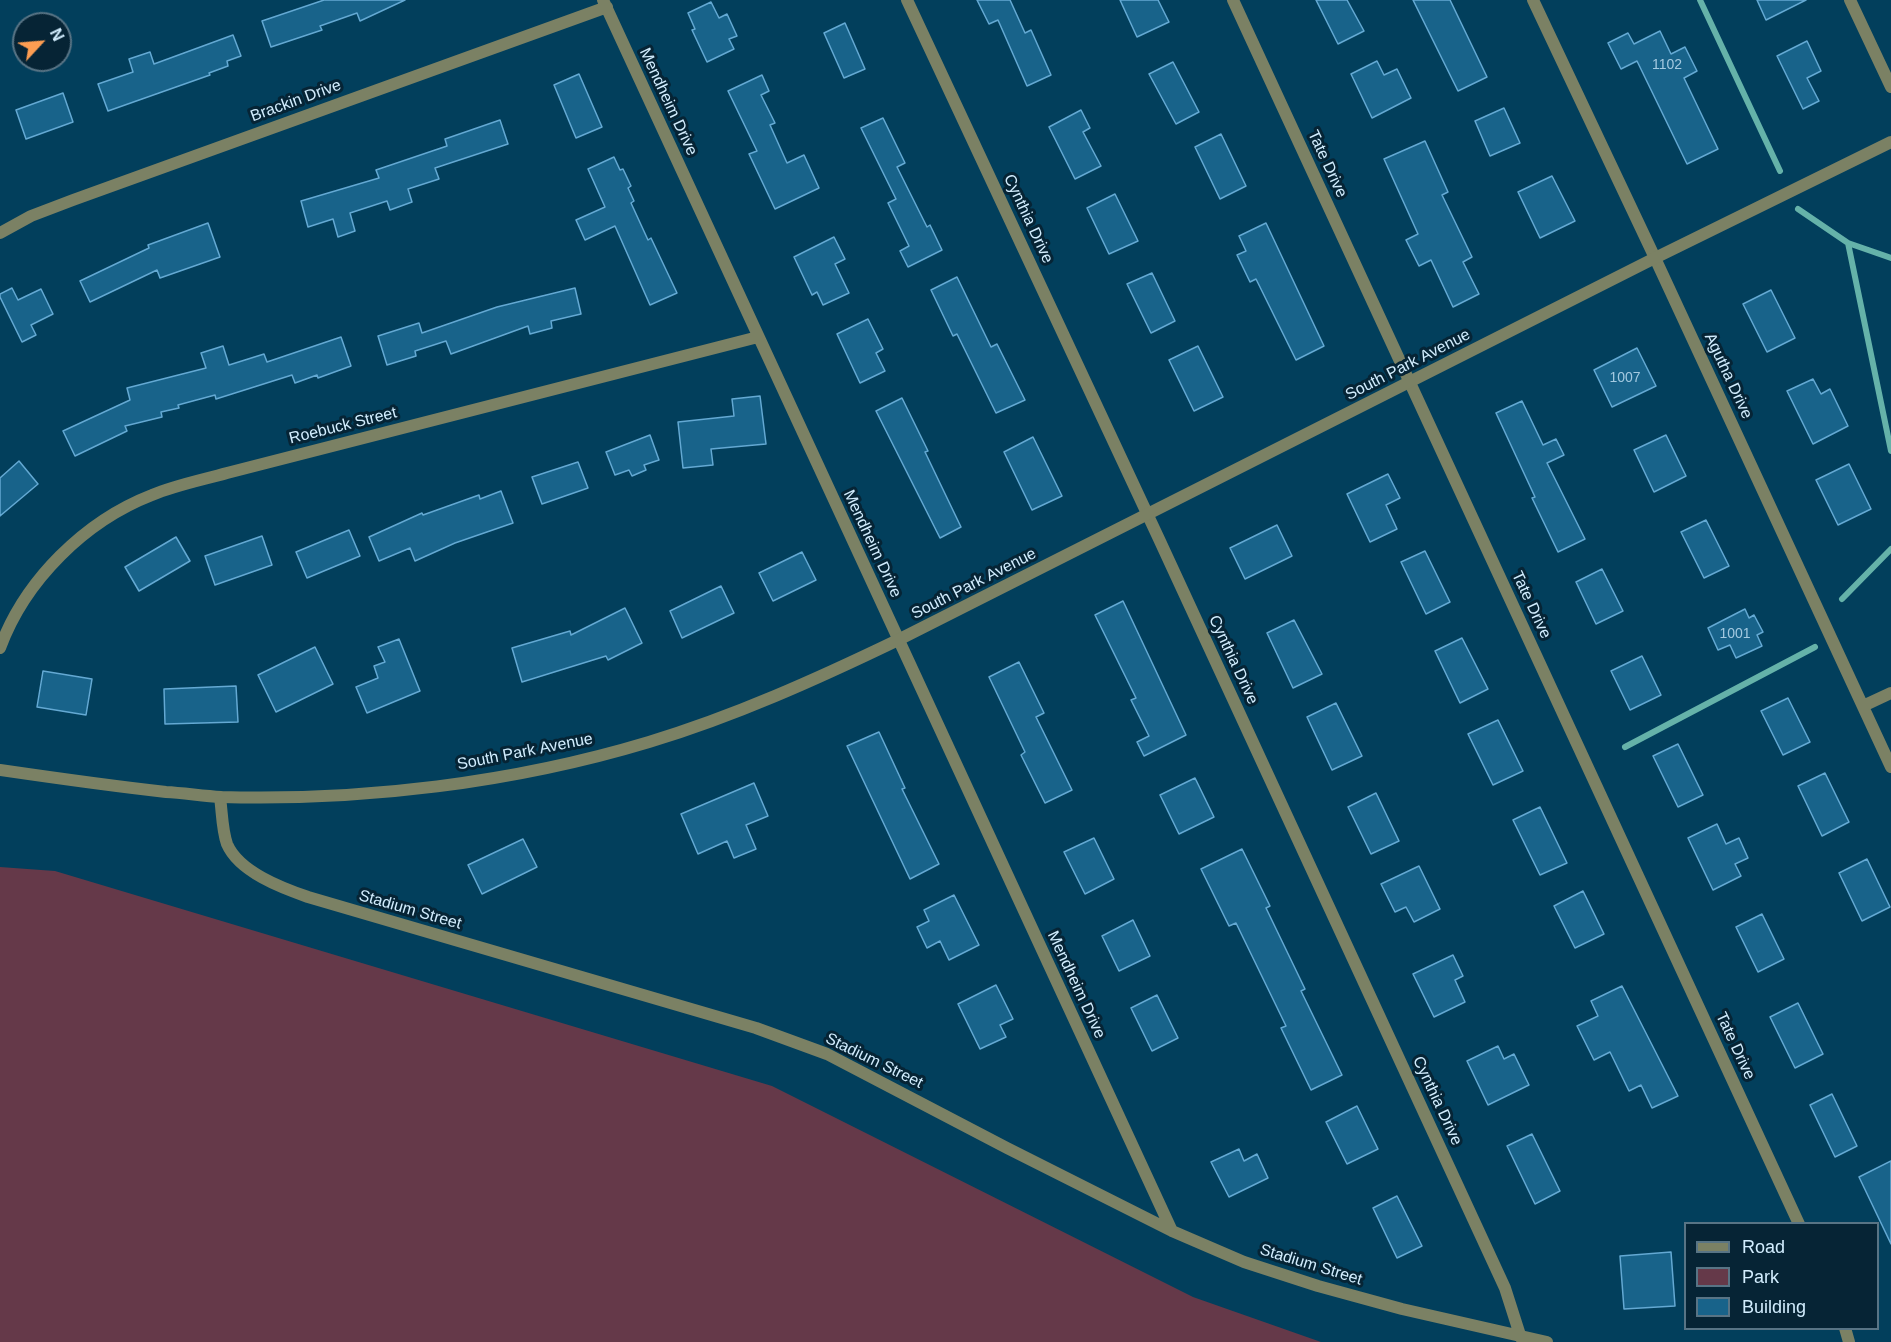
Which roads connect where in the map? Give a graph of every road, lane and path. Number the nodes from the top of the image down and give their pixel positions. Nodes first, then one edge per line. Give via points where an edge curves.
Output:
1 (907, 0) edge
2 (1233, 0) edge
3 (1533, 0) edge
4 (1850, 0) edge
5 (605, 4) edge
6 (1891, 87) edge
7 (1891, 142) edge
8 (0, 233) edge
9 (1656, 258) junction
10 (758, 338) junction
11 (1410, 382) junction
12 (1148, 515) junction
13 (898, 640) junction
14 (0, 648) edge
15 (1891, 693) edge
16 (1863, 706) junction
17 (1891, 767) edge
18 (0, 770) edge
19 (220, 797) junction
20 (1798, 1222) edge
21 (1172, 1231) junction
22 (1521, 1338) junction
23 (1547, 1342) edge

1 - 12 street, Cynthia Drive
2 - 11 street, Tate Drive
3 - 9 street, Agutha Drive
4 - 6 street
5 - 8 street, Brackin Drive via 73,200
5 - 10 street, Mendheim Drive
7 - 9 street, South Park Avenue
9 - 11 street, South Park Avenue
9 - 16 street, Agutha Drive
10 - 13 street, Mendheim Drive
10 - 14 street, Roebuck Street via 152,495 100,523 58,559 19,609
11 - 12 street, South Park Avenue
11 - 20 street, Tate Drive
12 - 13 street, South Park Avenue
12 - 22 street, Cynthia Drive via 1505,1288
13 - 19 street, South Park Avenue via 742,710 600,754 436,787
13 - 21 street, Mendheim Drive
15 - 16 street
16 - 17 street, Agutha Drive
18 - 19 street, South Park Avenue
19 - 21 street, Stadium Street via 227,843 234,854 278,886 756,1028 827,1054
21 - 22 street, Stadium Street via 1244,1262 1318,1286
22 - 23 street, Stadium Street

